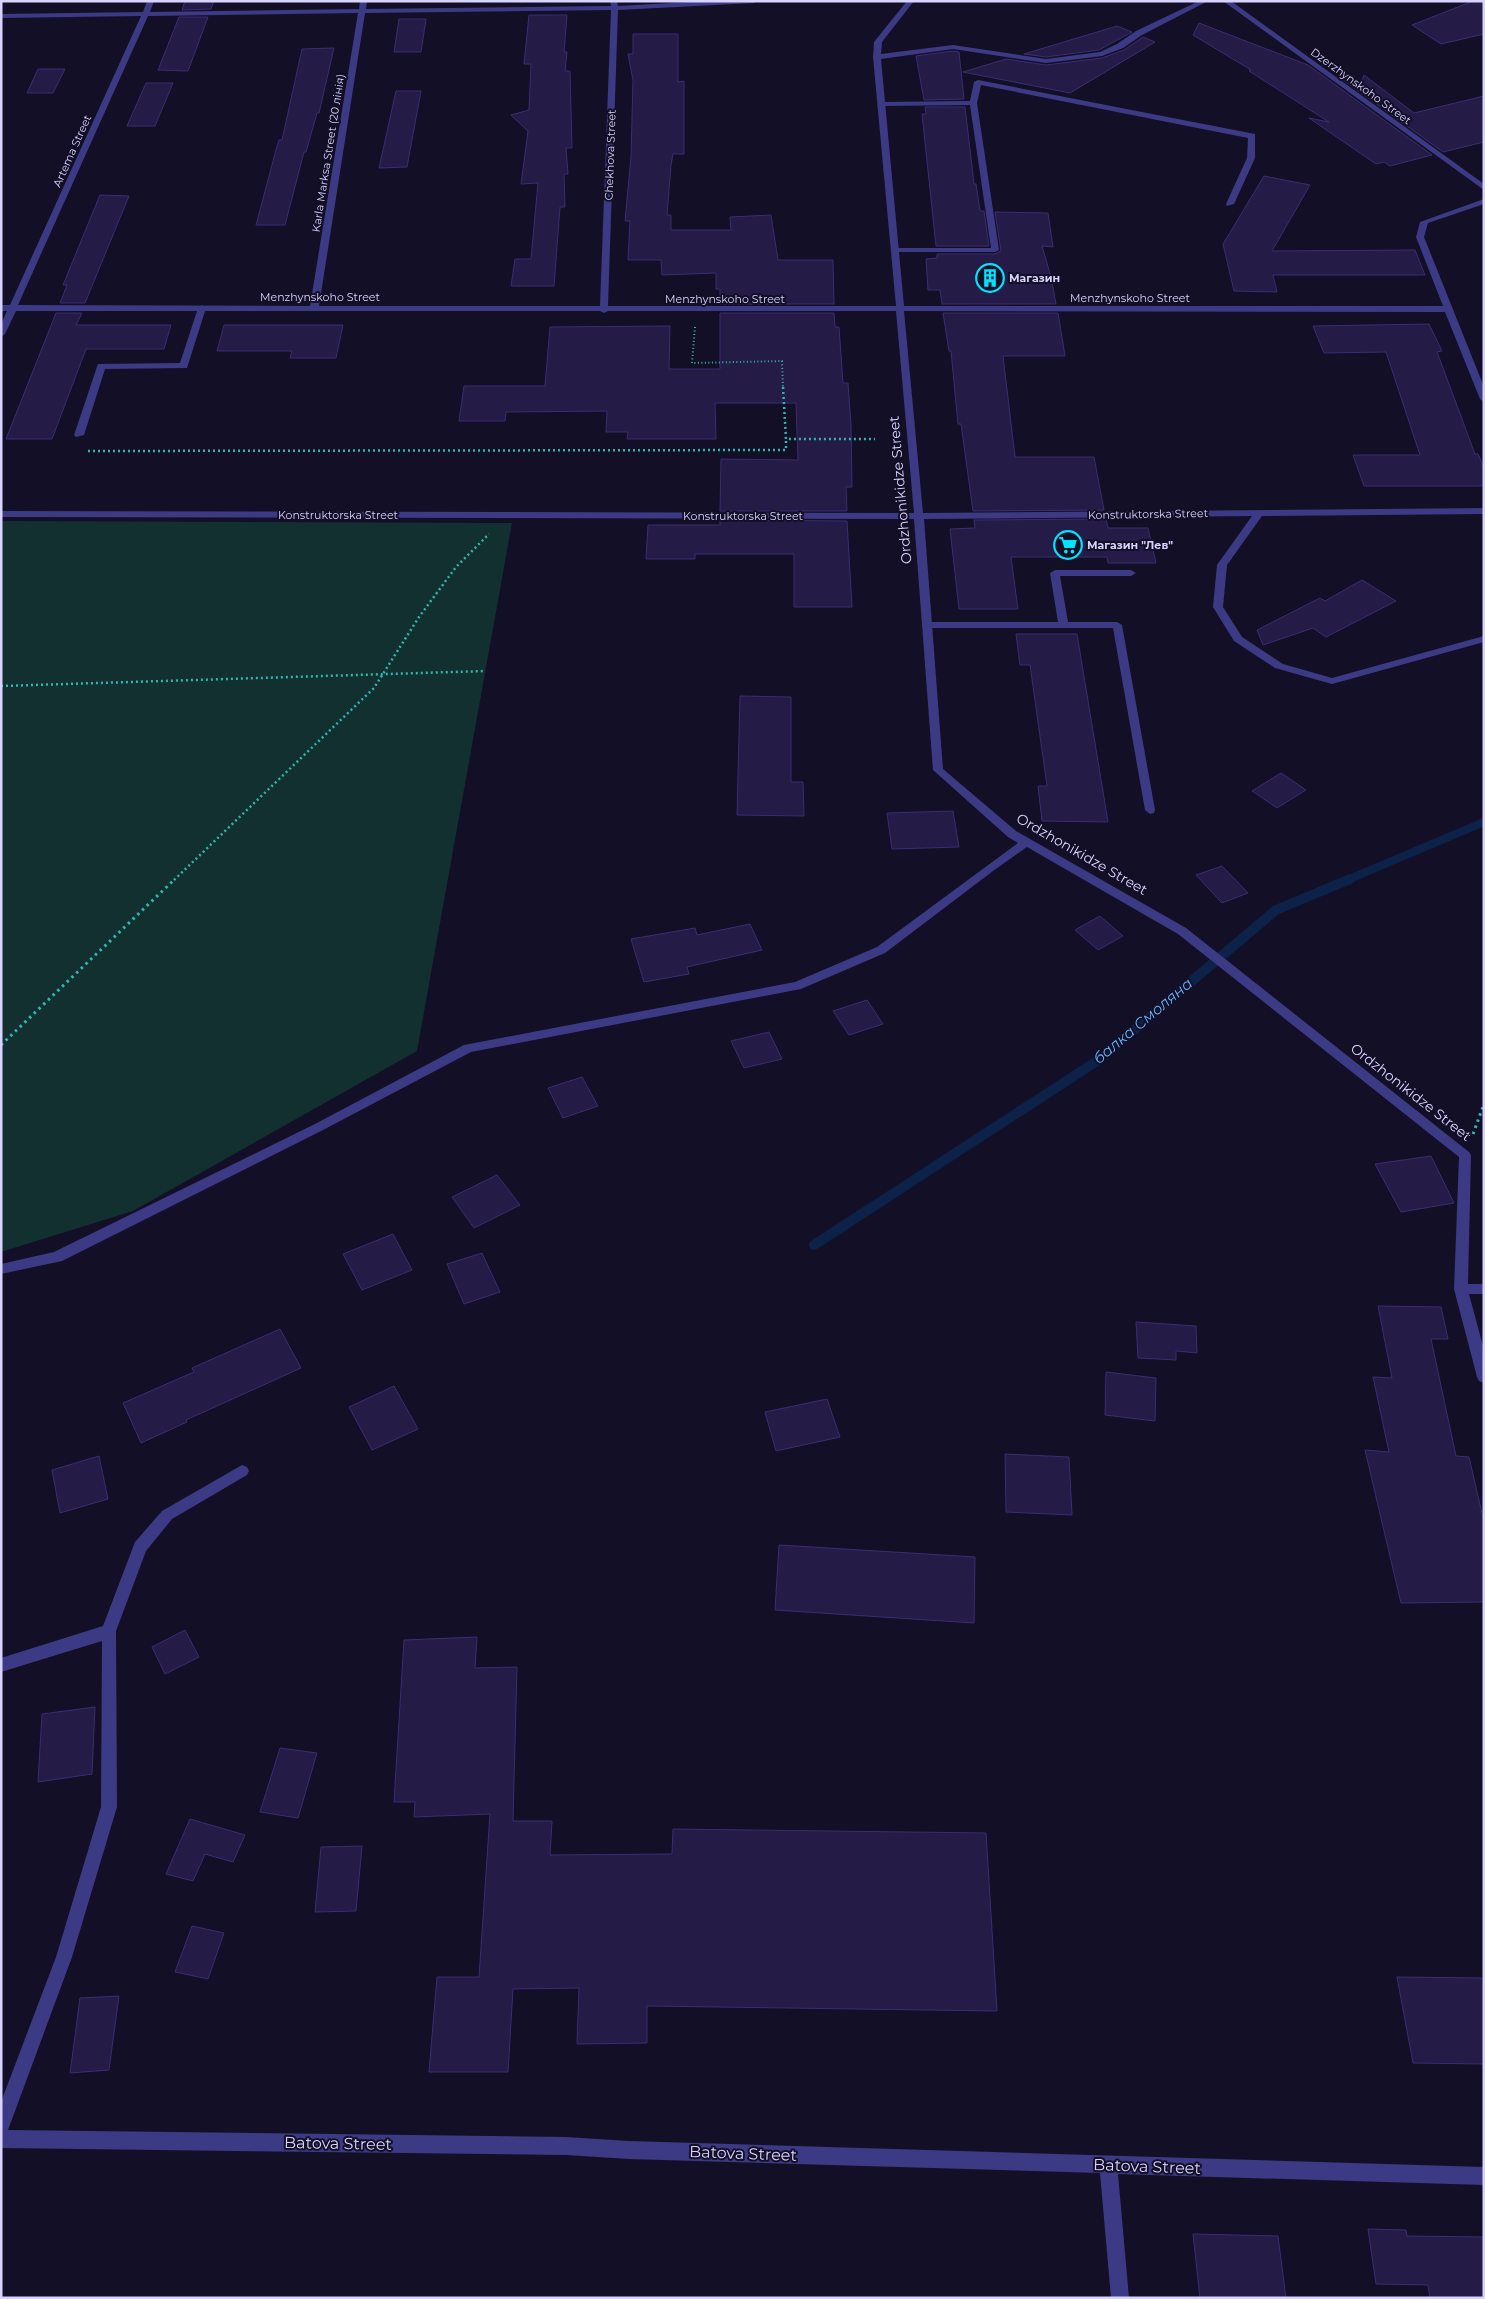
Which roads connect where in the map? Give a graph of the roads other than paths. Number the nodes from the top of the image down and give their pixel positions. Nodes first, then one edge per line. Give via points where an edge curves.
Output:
1 (151, 1) edge
2 (364, 1) edge
3 (754, 1) edge
4 (911, 1) edge
5 (1204, 1) edge
6 (1226, 1) edge
7 (614, 5) edge
8 (362, 12) junction
9 (146, 13) junction
10 (1, 16) edge
11 (878, 58) junction
12 (973, 103) junction
13 (883, 104) junction
14 (1484, 188) edge
15 (1484, 200) edge
16 (1230, 204) dead end
17 (895, 250) junction
18 (1, 308) edge
19 (12, 308) junction
20 (202, 308) junction
21 (314, 308) junction
22 (1448, 309) junction
23 (604, 310) junction
24 (901, 310) junction
25 (1, 334) edge
26 (1484, 399) edge
27 (80, 435) road end
28 (1484, 511) edge
29 (1259, 513) junction
30 (1, 514) edge
31 (919, 516) junction
32 (1131, 573) dead end
33 (927, 625) junction
34 (1063, 625) junction
35 (1484, 639) edge
36 (1150, 810) dead end
37 (1027, 842) junction
38 (1, 1269) edge
39 (1461, 1289) junction
40 (1484, 1289) edge
41 (1484, 1377) edge
42 (242, 1471) dead end
43 (108, 1631) junction
44 (1, 1665) edge
45 (1, 2126) edge
46 (1, 2139) edge
47 (1108, 2165) junction
48 (1484, 2176) edge
49 (1120, 2298) edge

1 - 9 street, Artema Street
2 - 8 street, Karla Marksa Street (20 лiнiя)
3 - 7 street
4 - 11 street, Ordzhonikidze Street via 878,42
5 - 11 street via 1102,54 1046,61 953,47
6 - 14 street, Dzerzhynskoho Street
7 - 8 street
7 - 23 street, Chekhova Street
8 - 9 street
8 - 21 street, Karla Marksa Street (20 лiнiя)
9 - 10 street
9 - 19 street, Artema Street
11 - 13 street, Ordzhonikidze Street
12 - 13 street
12 - 16 street via 978,82 1252,136 1251,158
12 - 17 street via 995,250
13 - 17 street, Ordzhonikidze Street
15 - 22 street via 1424,222 1420,237
17 - 24 street, Ordzhonikidze Street
18 - 19 street, Menzhynskoho Street
19 - 20 street, Menzhynskoho Street
19 - 25 street, Artema Street
20 - 21 street, Menzhynskoho Street
20 - 27 street via 184,366 101,366
21 - 23 street, Menzhynskoho Street
22 - 24 street, Menzhynskoho Street
22 - 26 street
23 - 24 street, Menzhynskoho Street
24 - 31 street, Ordzhonikidze Street
28 - 29 street, Konstruktorska Street
29 - 31 street, Konstruktorska Street
29 - 35 street via 1222,565 1218,607 1238,638 1279,666 1332,681
30 - 31 street, Konstruktorska Street
31 - 33 street, Ordzhonikidze Street
32 - 34 street via 1055,573
33 - 34 street
33 - 37 street, Ordzhonikidze Street via 938,770 1012,834
34 - 36 street via 1118,624
37 - 38 street via 881,950 797,986 468,1048 57,1257
37 - 39 street, Ordzhonikidze Street via 1182,931 1465,1156
39 - 40 street
39 - 41 street, Ordzhonikidze Street
42 - 43 street via 167,1515 140,1547
43 - 44 street via 88,1640
43 - 45 street via 109,1807 64,1957
46 - 47 street, Batova Street via 566,2146
47 - 48 street, Batova Street
47 - 49 street

